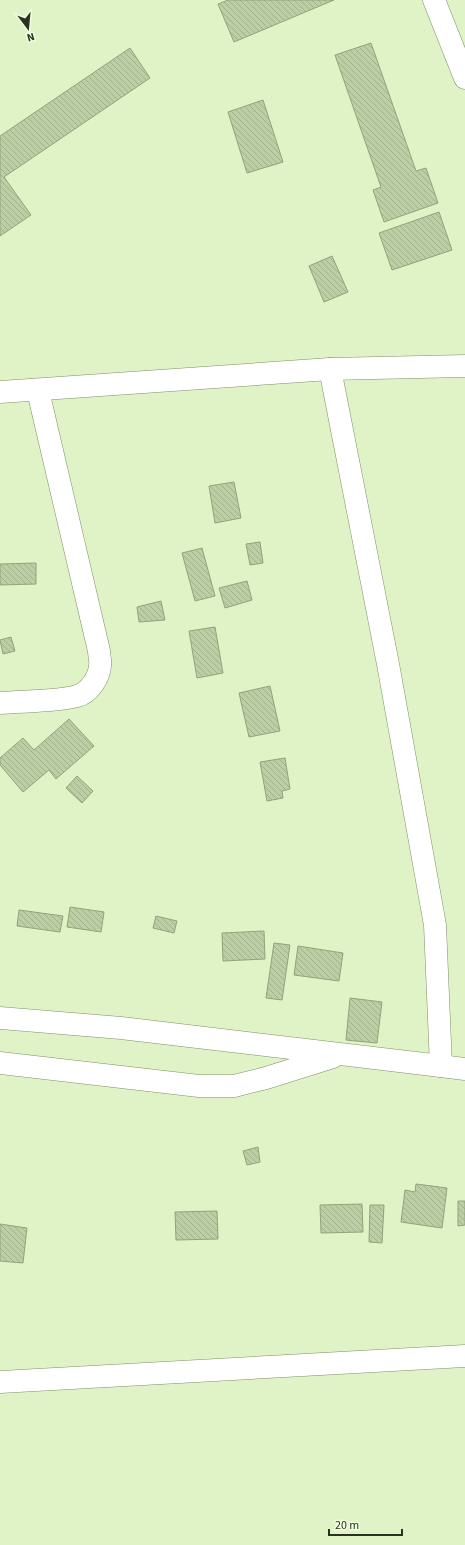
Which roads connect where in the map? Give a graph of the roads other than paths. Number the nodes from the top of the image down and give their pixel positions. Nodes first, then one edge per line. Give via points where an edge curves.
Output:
1 (434, 0) edge
2 (465, 78) edge
3 (465, 366) edge
4 (330, 369) junction
5 (38, 391) junction
6 (0, 392) edge
7 (0, 703) edge
8 (0, 1018) edge
9 (339, 1054) junction
10 (0, 1063) edge
11 (440, 1066) junction
12 (465, 1069) edge
13 (465, 1356) edge
14 (0, 1382) edge

1 - 2 street
3 - 4 street
4 - 5 street
4 - 11 street via 436,925
5 - 6 street
5 - 7 street via 99,651 100,666 89,688 78,696
8 - 9 street via 121,1028
9 - 10 street via 234,1086 199,1086
9 - 11 street
11 - 12 street
13 - 14 street

